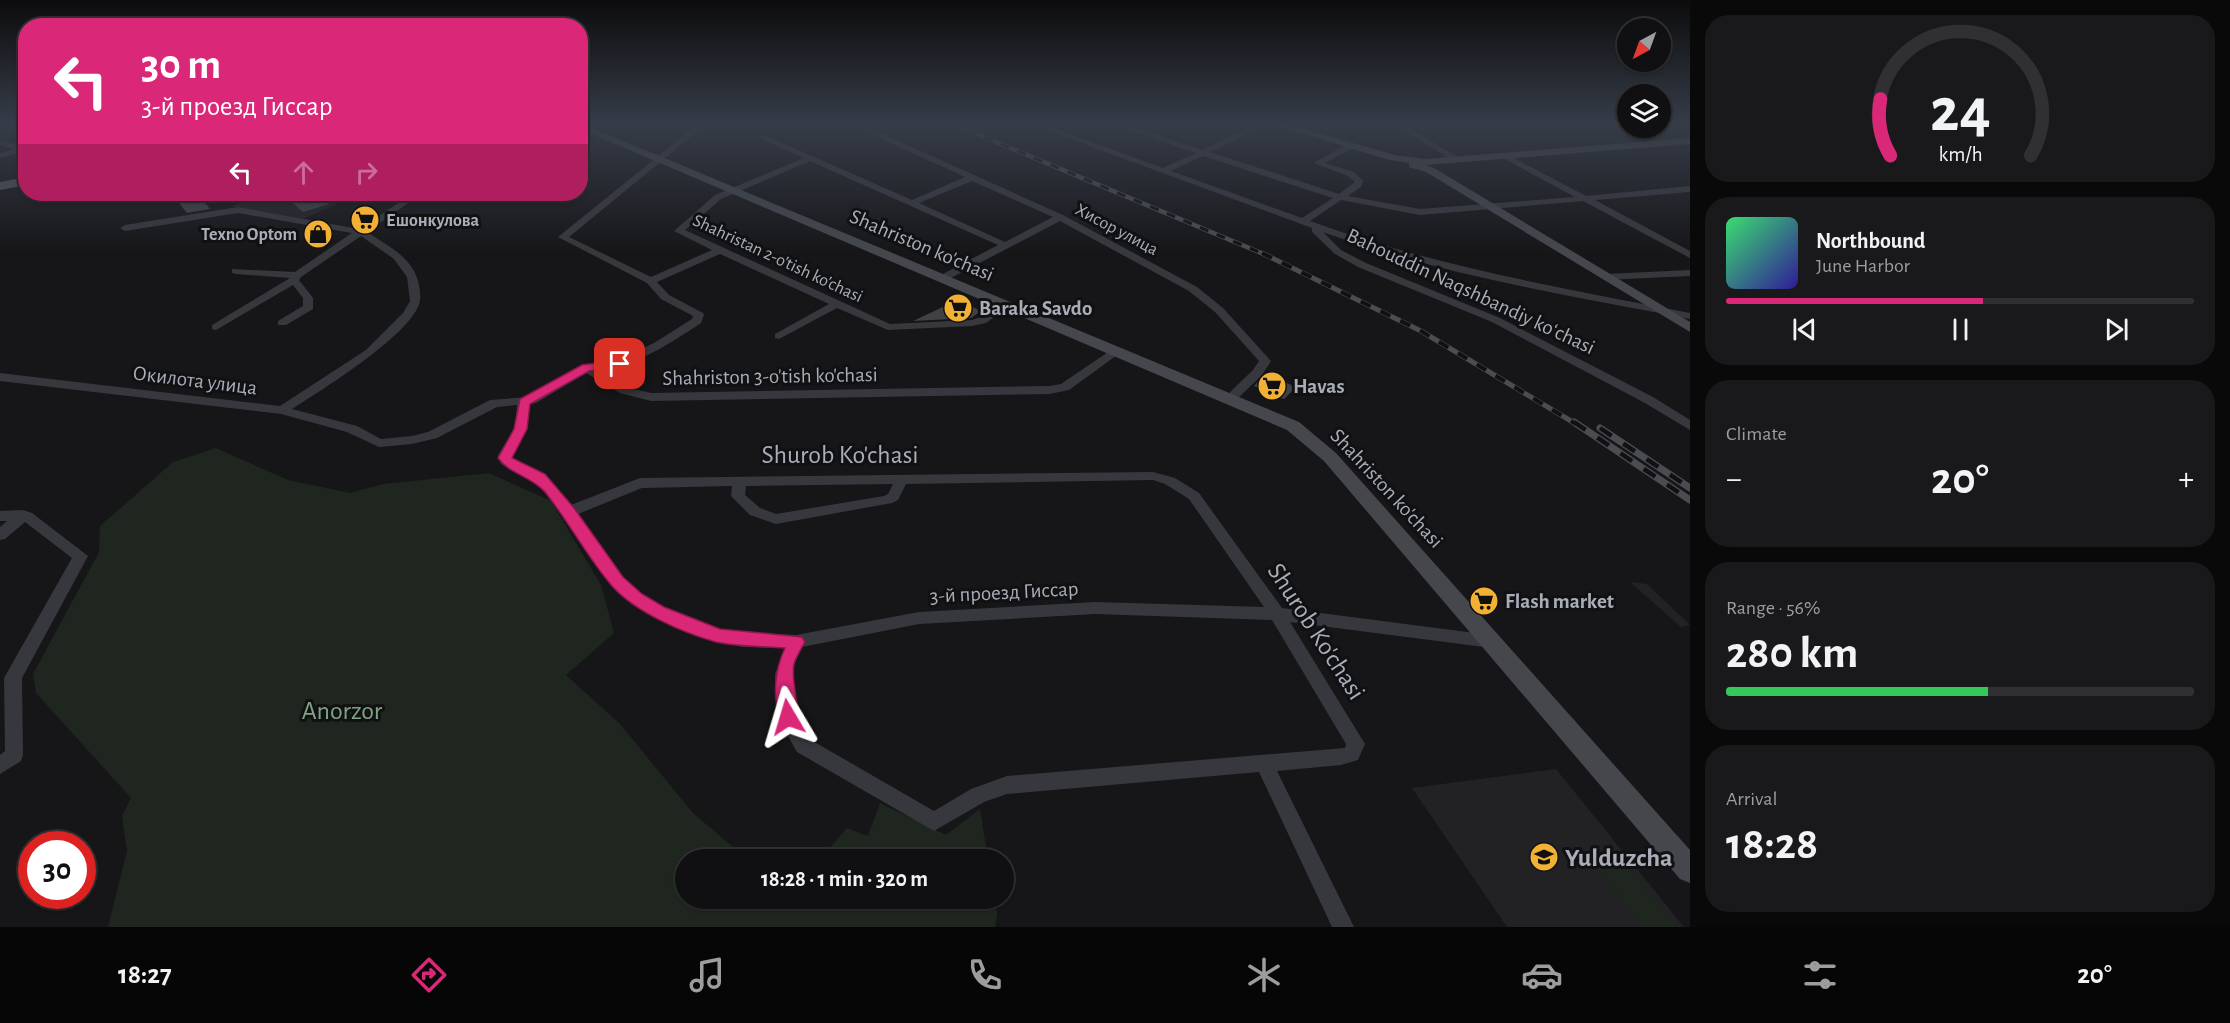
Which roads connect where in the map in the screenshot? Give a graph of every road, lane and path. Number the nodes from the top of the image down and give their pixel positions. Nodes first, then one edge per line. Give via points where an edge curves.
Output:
1 (652, 166) edge
2 (679, 166) edge
3 (790, 166) edge
4 (829, 166) edge
5 (949, 166) edge
6 (1151, 166) edge
7 (1174, 166) edge
8 (1244, 166) edge
9 (1326, 166) edge
10 (1419, 166) edge
11 (1431, 166) edge
12 (1525, 166) edge
13 (1430, 170) junction
14 (1164, 171) junction
15 (18, 175) edge
16 (973, 177) junction
17 (0, 178) edge
18 (18, 183) edge
19 (0, 186) edge
20 (734, 189) junction
21 (1690, 189) edge
22 (1671, 191) junction
23 (1339, 197) junction
24 (1584, 198) junction
25 (1690, 200) edge
26 (407, 201) edge
27 (912, 203) junction
28 (1488, 206) junction
29 (1060, 217) junction
30 (1303, 222) junction
31 (125, 228) dead end
32 (361, 232) junction
33 (1005, 245) junction
34 (720, 250) junction
35 (1690, 255) edge
36 (236, 271) dead end
37 (1690, 273) edge
38 (1605, 277) junction
39 (295, 278) junction
40 (943, 278) junction
41 (651, 281) junction
42 (836, 303) junction
43 (1006, 304) junction
44 (1665, 313) junction
45 (1690, 316) edge
46 (282, 323) dead end
47 (216, 327) dead end
48 (1690, 328) edge
49 (779, 336) dead end
50 (1118, 350) junction
51 (586, 368) junction
52 (0, 377) edge
53 (1231, 398) junction
54 (524, 402) junction
55 (282, 410) junction
56 (1690, 426) edge
57 (740, 481) junction
58 (901, 481) junction
59 (569, 512) junction
60 (22, 515) junction
61 (0, 516) edge
62 (0, 535) edge
63 (1276, 614) junction
64 (1493, 641) junction
65 (796, 642) junction
66 (1264, 764) junction
67 (0, 766) edge
68 (1690, 870) edge
69 (1343, 927) edge

1 - 41 street via 563,237
2 - 20 main road, Shahriston ko'chasi
3 - 20 street, Shahristan 2-o'tish ko'chasi
4 - 27 street
5 - 16 street, Хисор улица
6 - 14 street
7 - 14 street
8 - 23 street
9 - 23 street via 1357,178 1358,185
10 - 13 main road
11 - 13 main road
12 - 24 street
13 - 28 main road
14 - 30 street
15 - 17 main road
16 - 27 street
16 - 29 street, Хисор улица
18 - 19 main road
20 - 34 street, Shahristan 2-o'tish ko'chasi via 718,197 679,231
20 - 40 main road, Shahriston ko'chasi
21 - 22 street
22 - 24 street
22 - 25 street
23 - 28 street via 1420,212
23 - 30 street
24 - 28 street
24 - 35 street
26 - 32 street
27 - 33 street
28 - 38 main road
29 - 33 street
29 - 53 street, Хисор улица via 1193,289 1219,310 1265,361
30 - 44 street via 1424,260
30 - 56 street, Bahouddin Naqshbandiy koʻchasi via 1324,236 1338,252 1362,265 1496,320 1649,400
31 - 32 street via 238,210
32 - 39 street
32 - 55 street via 392,250 408,269 415,300 412,307 370,352
33 - 40 street
34 - 41 street
34 - 42 street, Shahristan 2-o'tish ko'chasi
36 - 39 street
37 - 38 street
38 - 44 main road
39 - 46 street via 308,298 309,307
39 - 47 street
40 - 43 main road, Shahriston ko'chasi
41 - 51 street, Shahriston 3-o'tish ko'chasi via 665,297 699,315 697,321 638,356 608,367
42 - 43 street, Shahristan 2-o'tish ko'chasi via 893,328 982,321
42 - 49 street
43 - 50 main road, Shahriston ko'chasi
44 - 45 street
44 - 48 main road
50 - 51 street, Shahriston 3-o'tish ko'chasi via 1065,387 1049,390 651,397 612,386
50 - 53 main road, Shahriston ko'chasi
51 - 54 street
52 - 55 street, Окилота улица
53 - 64 main road, Shahriston ko'chasi via 1293,426 1313,441
54 - 55 street, Окилота улица via 494,403 432,435 379,443 352,429
54 - 59 street, 3-й проезд Гиссар via 521,429 505,458 540,477
57 - 58 street, Shurob Ko'chasi
57 - 58 street via 738,496 749,508 760,516 776,519 887,500 893,497
57 - 59 street, Shurob Ko'chasi via 640,483
58 - 63 street, Shurob Ko'chasi via 1139,474 1170,481 1194,496
59 - 65 street, 3-й проезд Гиссар via 617,581 658,612 718,636
60 - 61 street
60 - 62 street
60 - 67 street via 80,556 13,678 14,755
63 - 64 street, 3-й проезд Гиссар
63 - 65 street, 3-й проезд Гиссар via 1095,608 930,617
63 - 66 street, Shurob Ko'chasi via 1356,744 1350,754 1341,757
64 - 68 main road, Shahriston ko'chasi
65 - 66 street, Shurob Ko'chasi via 786,664 784,690 788,717 797,739 934,822 978,795 1007,785
66 - 69 street

